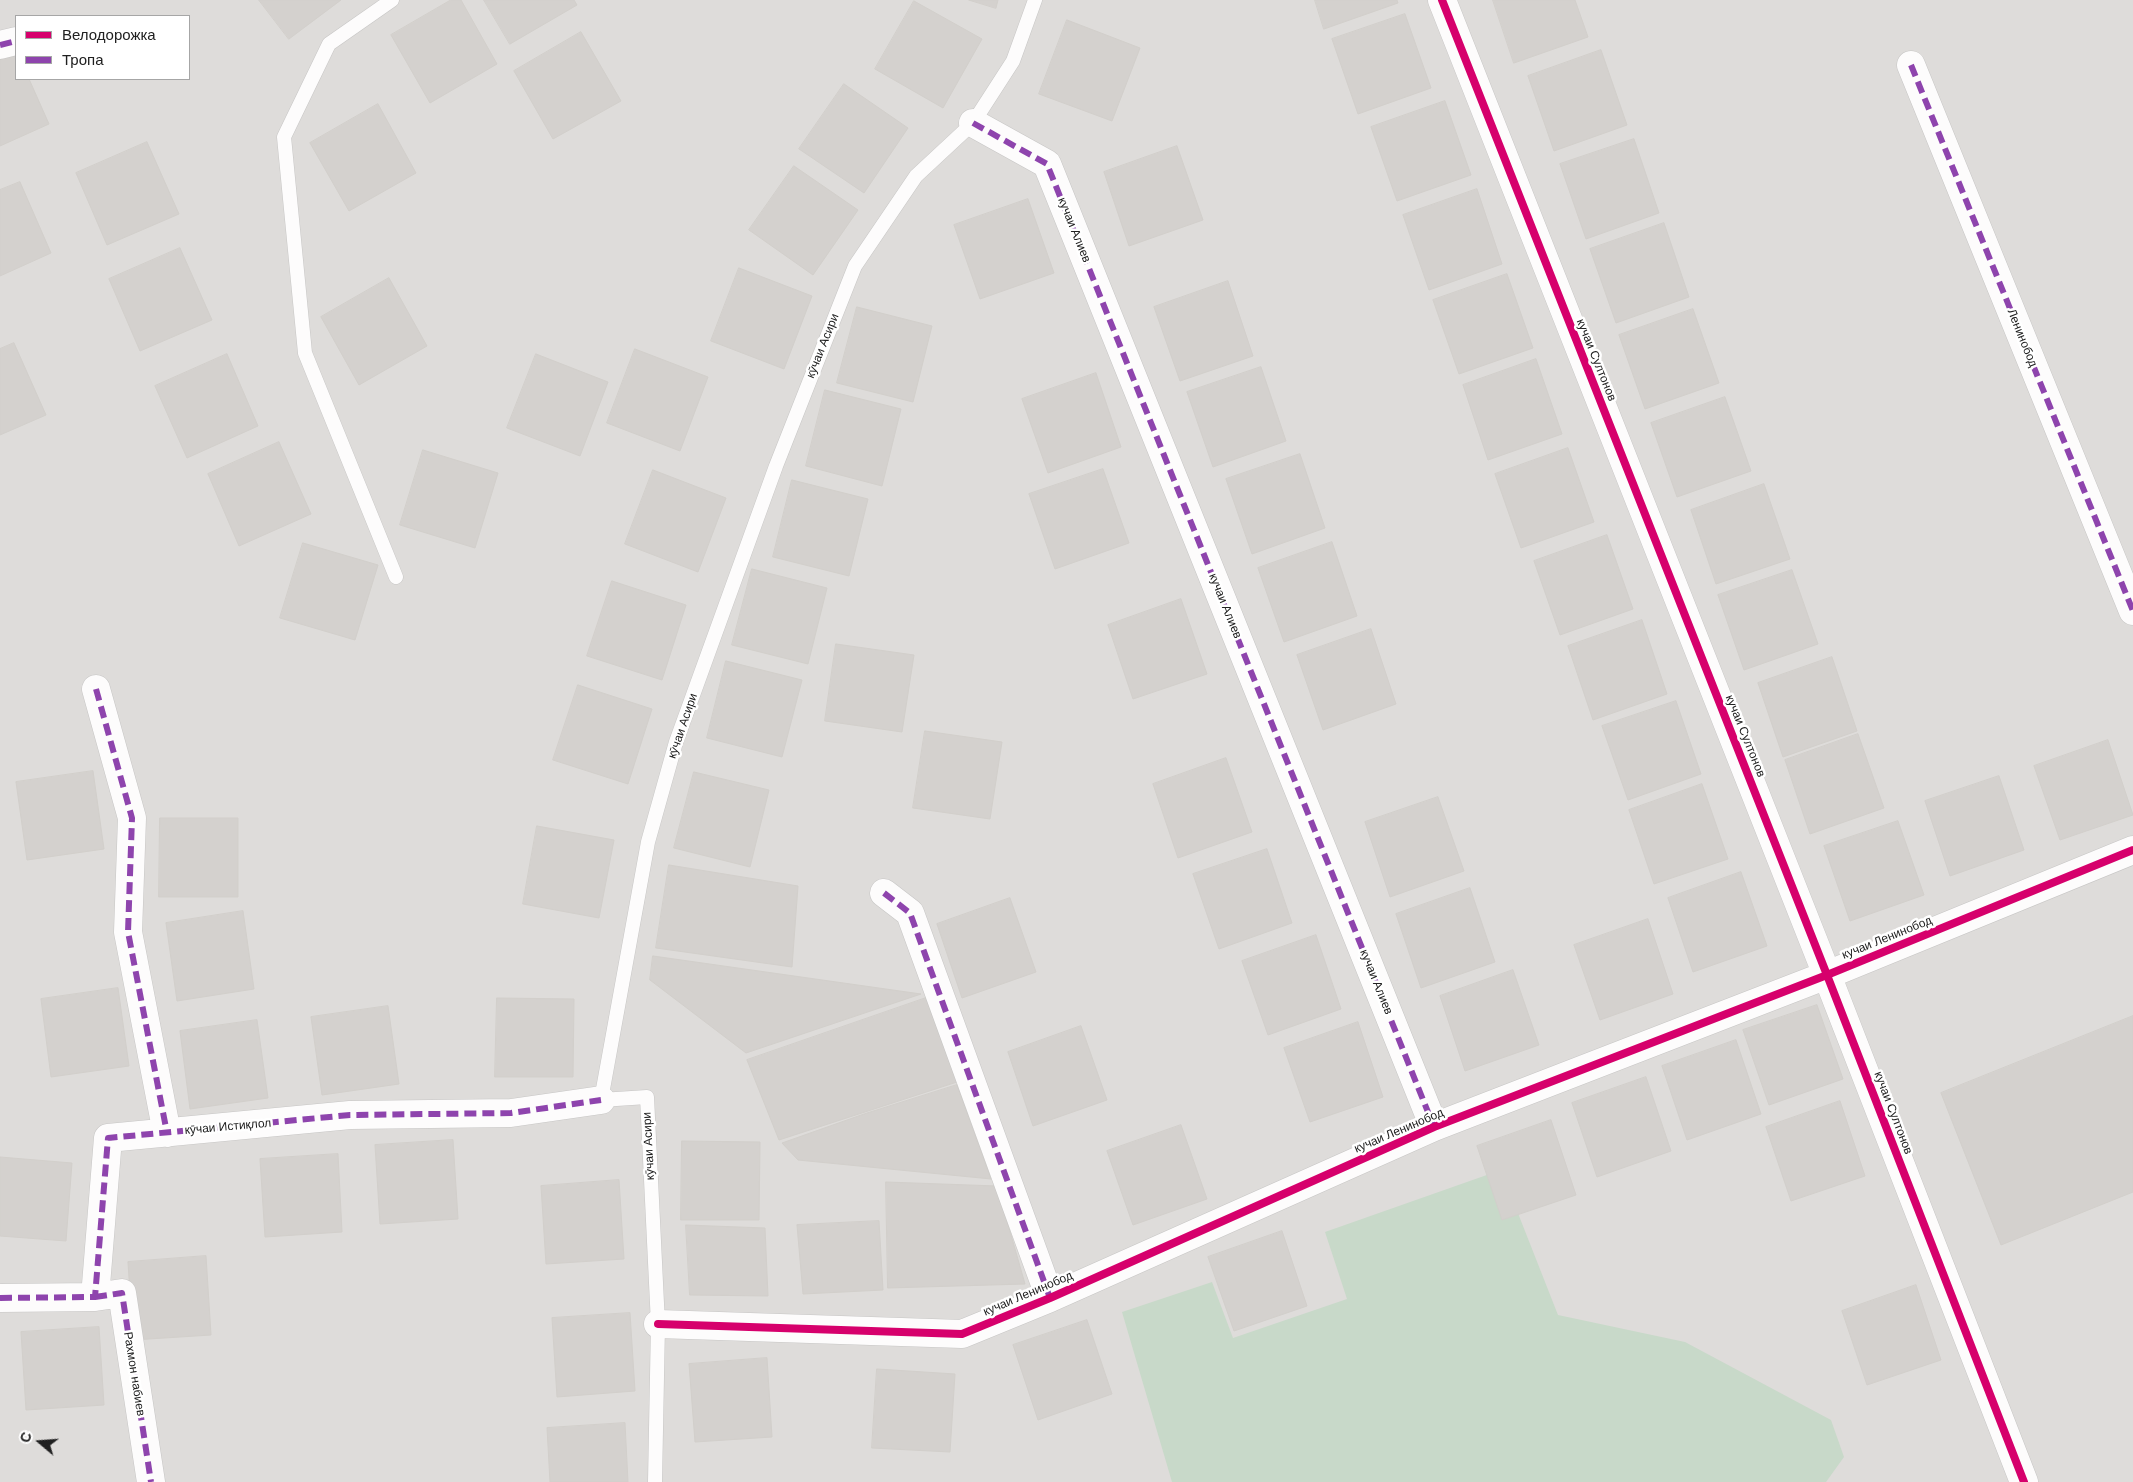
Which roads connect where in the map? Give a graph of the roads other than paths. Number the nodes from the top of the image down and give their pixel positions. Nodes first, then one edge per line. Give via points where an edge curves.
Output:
1 (392, 0) edge
2 (1035, 0) edge
3 (1442, 0) edge
4 (15, 41) edge
5 (0, 45) edge
6 (1911, 65) dead end
7 (973, 123) junction
8 (396, 577) dead end
9 (2133, 611) edge
10 (96, 688) dead end
11 (2133, 850) edge
12 (884, 893) dead end
13 (1827, 975) junction
14 (601, 1100) junction
15 (1434, 1127) junction
16 (167, 1133) junction
17 (95, 1297) junction
18 (0, 1298) edge
19 (1050, 1298) junction
20 (658, 1324) junction
21 (151, 1482) edge
22 (655, 1482) edge
23 (2024, 1482) edge

1 - 8 lane via 329,44 284,137 305,353
2 - 7 lane, кӯчаи Асири via 1013,61
3 - 13 street, кучаи Султонов
4 - 5 street
6 - 9 street, Ленинобод
7 - 14 lane, кӯчаи Асири via 916,176 855,266 776,466 676,742 651,833
7 - 15 street, кучаи Алиев via 1047,164
10 - 16 street via 132,818 128,932
11 - 13 street, кучаи Ленинобод
12 - 19 street, кучаи Ленинобод via 910,913
13 - 15 street, кучаи Ленинобод
13 - 23 street, кучаи Султонов
14 - 16 street, кӯчаи Истиқлол via 511,1113 350,1115
14 - 20 lane, кӯчаи Асири via 647,1097
15 - 19 street, кучаи Ленинобод
16 - 17 street, кӯчаи Истиқлол via 108,1138
17 - 18 street
17 - 21 street, Рахмон набиев via 122,1293
19 - 20 street, кучаи Ленинобод via 962,1334
20 - 22 lane, кӯчаи Асири

